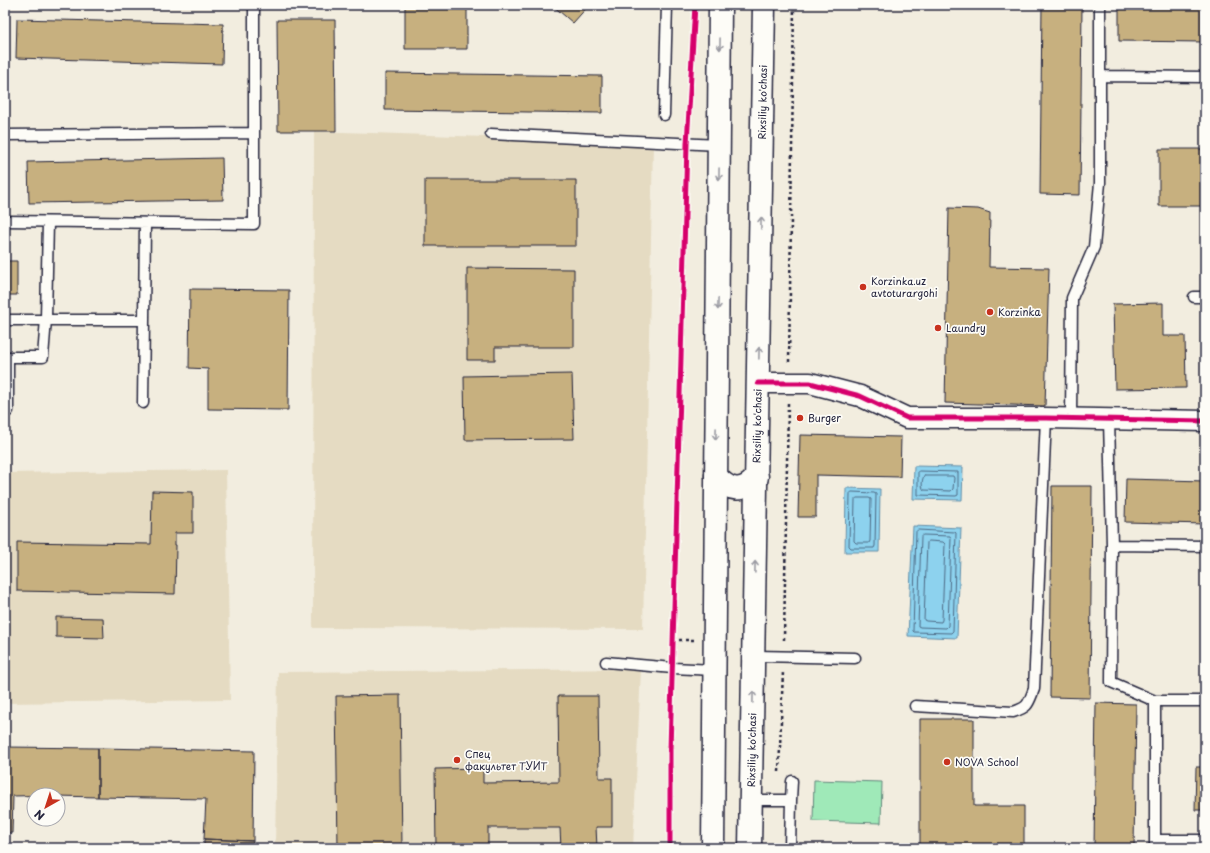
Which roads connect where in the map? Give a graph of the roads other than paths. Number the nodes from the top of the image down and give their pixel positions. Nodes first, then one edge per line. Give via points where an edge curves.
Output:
1 (254, 5) edge
2 (667, 5) edge
3 (1100, 5) edge
4 (724, 8) edge
5 (761, 8) edge
6 (1100, 76) junction
7 (1205, 77) edge
8 (664, 115) dead end
9 (254, 133) junction
10 (491, 134) dead end
11 (5, 135) edge
12 (719, 145) junction
13 (5, 221) edge
14 (48, 222) junction
15 (145, 223) junction
16 (1194, 297) dead end
17 (1205, 297) edge
18 (46, 319) junction
19 (5, 320) edge
20 (144, 320) junction
21 (7, 371) edge
22 (758, 383) junction
23 (143, 403) dead end
24 (5, 411) edge
25 (1046, 418) junction
26 (1071, 418) junction
27 (1109, 419) junction
28 (1205, 421) edge
29 (716, 476) junction
30 (756, 476) junction
31 (1112, 545) junction
32 (1205, 546) edge
33 (754, 656) junction
34 (855, 658) dead end
35 (606, 662) dead end
36 (714, 670) junction
37 (1155, 701) junction
38 (1205, 701) edge
39 (915, 706) dead end
40 (792, 781) dead end
41 (751, 800) junction
42 (791, 800) junction
43 (1205, 840) edge
44 (1155, 844) edge
45 (712, 848) edge
46 (750, 848) edge
47 (790, 848) edge

1 - 9 lane
2 - 8 lane
3 - 6 lane
4 -> 12 main road
22 -> 5 main road, Rixsiliy ko'chasi
6 - 7 lane
6 - 26 lane via 1100,183 1094,247 1072,298
9 - 11 lane
9 - 15 lane via 254,224
10 - 12 lane
12 -> 29 main road
13 - 14 lane
14 - 15 lane
14 - 18 lane
15 - 20 lane
16 - 17 lane
18 - 19 lane
18 - 20 lane
18 - 21 lane via 43,357 8,357
20 - 23 lane
21 - 24 lane via 8,411
22 - 25 street via 810,383 860,396 907,418
22 - 30 main road, Rixsiliy ko'chasi
25 - 26 street
25 - 39 lane via 1034,689 1028,704 1024,709 1013,712
26 - 27 street
27 - 28 street
27 - 31 lane
29 - 30 main road via 725,485 736,489 748,485
29 - 36 main road
33 -> 30 main road, Rixsiliy ko'chasi
31 - 32 lane
31 - 37 lane via 1111,682
33 - 34 lane
41 -> 33 main road, Rixsiliy ko'chasi
35 - 36 lane
36 - 45 main road
37 - 38 lane
37 - 44 lane
40 - 42 lane
41 - 42 lane
41 - 46 main road, Rixsiliy ko'chasi
42 - 47 lane
43 - 44 lane

